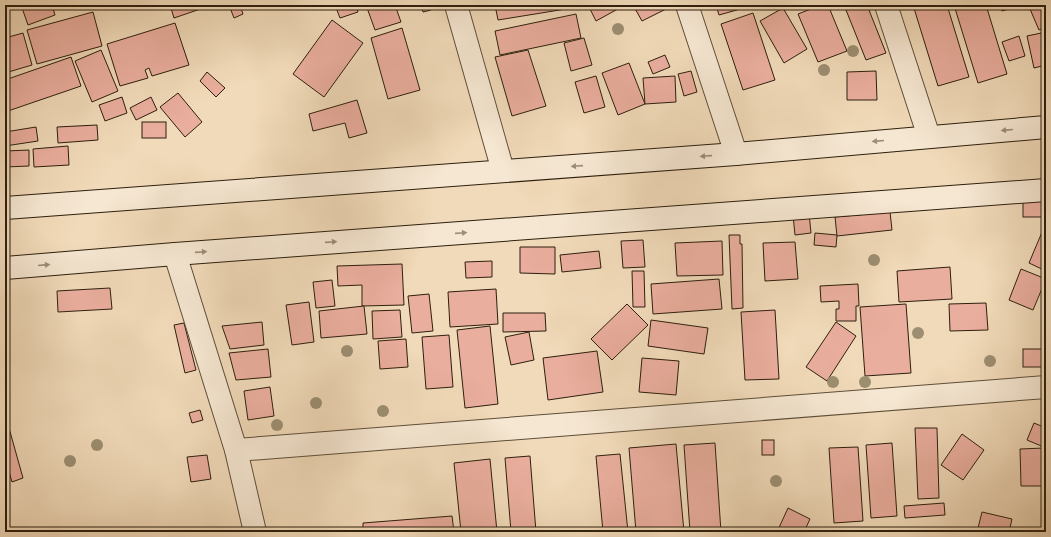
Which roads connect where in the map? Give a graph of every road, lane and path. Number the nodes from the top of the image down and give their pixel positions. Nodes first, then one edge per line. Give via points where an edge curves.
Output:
1 (456, 5) edge
2 (687, 5) edge
3 (886, 5) edge
4 (1046, 127) edge
5 (929, 136) junction
6 (736, 154) junction
7 (503, 171) junction
8 (1046, 190) edge
9 (5, 208) edge
10 (175, 254) junction
11 (5, 268) edge
12 (1046, 387) edge
13 (236, 450) junction
14 (255, 532) edge

1 - 7 street
2 - 6 street
3 - 5 street
4 -> 5 street
5 -> 6 street
6 -> 7 street
7 - 9 street
10 -> 8 street
11 -> 10 street
10 - 13 street
12 - 13 street
13 - 14 street

